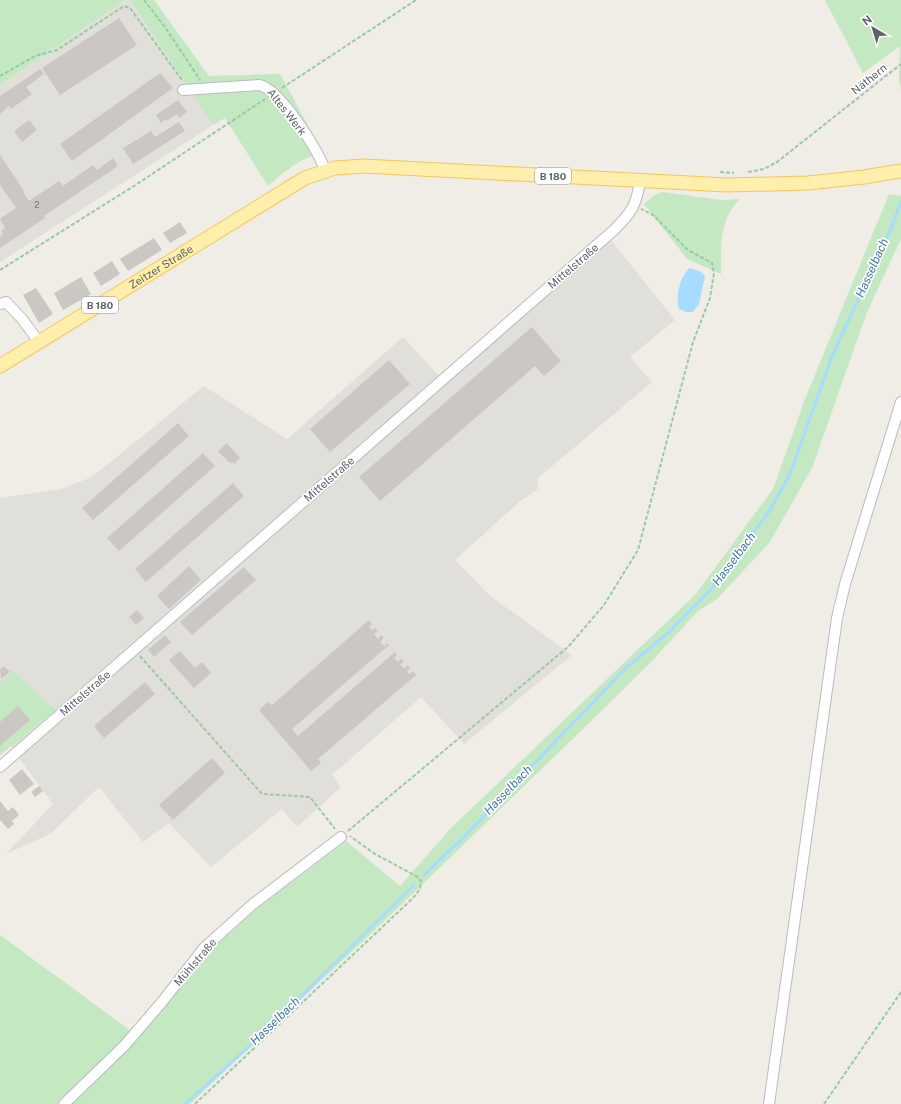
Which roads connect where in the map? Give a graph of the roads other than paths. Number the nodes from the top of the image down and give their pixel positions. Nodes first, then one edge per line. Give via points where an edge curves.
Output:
1 (186, 90) road end
2 (325, 170) junction
3 (896, 172) edge
4 (640, 180) junction
5 (0, 304) edge
6 (39, 342) junction
7 (0, 366) edge
8 (901, 402) edge
9 (0, 768) edge
10 (341, 837) road end
11 (64, 1104) edge
12 (769, 1104) edge

1 - 2 street, Altes Werk via 259,84 266,86 274,93 319,154
2 - 4 main road, B 180 via 364,166
2 - 6 main road, Zeitzer Straße / B 180 via 305,178
3 - 4 main road, B 180 via 838,180 773,184
4 - 9 street, Mittelstraße via 634,208 614,230
5 - 6 street via 6,302
6 - 7 main road, Zeitzer Straße / B 180
8 - 12 street via 837,618
10 - 11 street, Mühlstraße via 253,904 204,948 125,1045

